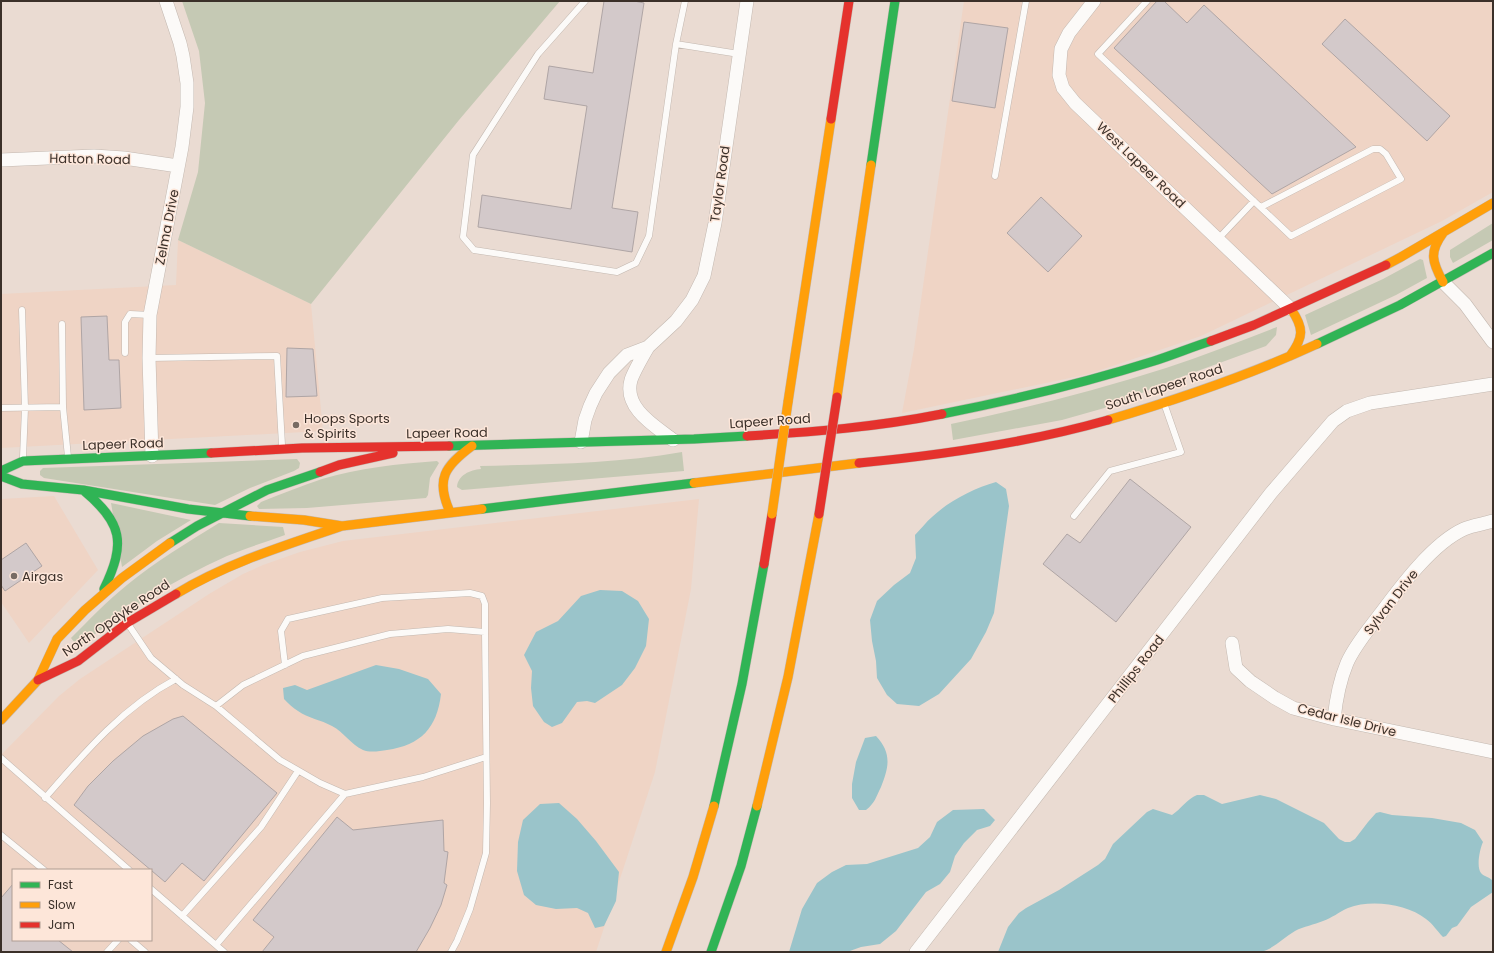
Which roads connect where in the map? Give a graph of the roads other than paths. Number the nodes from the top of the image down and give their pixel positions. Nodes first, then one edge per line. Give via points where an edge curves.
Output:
1 (166, 1) edge
2 (585, 1) edge
3 (685, 1) edge
4 (747, 1) edge
5 (849, 1) edge
6 (895, 1) edge
7 (1026, 1) edge
8 (1147, 1) edge
9 (1088, 3) edge
10 (676, 44) junction
11 (739, 54) junction
12 (1, 160) edge
13 (178, 166) junction
14 (995, 176) dead end
15 (1254, 201) junction
16 (1493, 203) edge
17 (1260, 207) junction
18 (1443, 233) junction
19 (1218, 239) junction
20 (1493, 253) edge
21 (1443, 282) junction
22 (1291, 309) junction
23 (22, 310) dead end
24 (150, 315) junction
25 (62, 324) dead end
26 (1493, 342) edge
27 (648, 347) junction
28 (125, 353) dead end
29 (1290, 356) junction
30 (149, 358) junction
31 (1493, 384) edge
32 (1164, 403) junction
33 (63, 406) junction
34 (1, 408) edge
35 (25, 408) junction
36 (673, 440) junction
37 (581, 442) junction
38 (472, 446) junction
39 (417, 447) junction
40 (282, 449) junction
41 (152, 456) junction
42 (68, 459) junction
43 (23, 461) junction
44 (1, 471) edge
45 (1, 476) edge
46 (83, 490) junction
47 (450, 512) junction
48 (221, 514) junction
49 (1074, 516) dead end
50 (1493, 521) edge
51 (342, 526) junction
52 (101, 595) junction
53 (127, 623) junction
54 (485, 632) junction
55 (1232, 643) dead end
56 (285, 665) junction
57 (176, 679) junction
58 (38, 680) junction
59 (216, 706) junction
60 (1334, 719) junction
61 (1, 720) edge
62 (1493, 752) edge
63 (486, 757) junction
64 (1, 758) edge
65 (298, 771) junction
66 (345, 794) junction
67 (45, 798) junction
68 (2, 839) edge
69 (43, 869) edge
70 (128, 869) edge
71 (152, 890) edge
72 (182, 916) junction
73 (117, 941) edge
74 (132, 941) edge
75 (216, 945) junction
76 (107, 952) edge
77 (145, 952) edge
78 (224, 952) edge
79 (451, 952) edge
80 (666, 952) edge
81 (711, 952) edge
82 (916, 952) edge

1 - 13 street, Zelma Drive via 180,43 187,83 185,127
2 - 10 lane via 538,54 473,155 462,238 474,250 617,272 636,263 649,236
3 - 10 lane
4 - 11 street, Taylor Road
5 - 80 main road, bridge via 758,606 744,680 720,786 701,853
6 - 81 main road, bridge via 802,617 749,838
7 - 14 lane
8 - 15 lane via 1098,54
9 - 19 street, West Lapeer Road via 1060,49 1059,75 1063,88
10 - 11 lane
11 - 27 street, Taylor Road via 715,224 704,276 698,291 684,312
12 - 13 street, Hatton Road via 94,156
13 - 24 street, Zelma Drive
15 - 17 lane
15 - 19 lane
16 - 18 main road
17 - 17 lane via 1291,236 1401,179 1386,154 1380,149 1373,149
18 - 21 main road via 1433,249 1437,271
18 - 22 main road via 1394,260
19 - 22 street, West Lapeer Road
20 - 21 main road, South Lapeer Road
21 - 26 street via 1465,304
21 - 29 main road, South Lapeer Road via 1363,324
22 - 29 main road via 1302,328 1302,338
22 - 36 main road, Lapeer Road via 1154,361 998,403 906,421 824,431
23 - 35 lane
24 - 28 lane via 130,314 126,318
24 - 30 street, Zelma Drive
25 - 33 lane
27 - 36 street, Taylor Road via 631,380 632,400 645,418
27 - 37 street, Taylor Road via 627,355 603,381 590,406
29 - 32 main road, South Lapeer Road
30 - 40 lane via 277,356
30 - 41 street, Zelma Drive
31 - 82 street, Phillips Road via 1370,403 1347,411 1333,421 1271,493
32 - 47 main road, South Lapeer Road via 1039,436 927,456
32 - 49 lane via 1181,452 1110,470
33 - 35 lane
33 - 42 lane
34 - 35 lane
35 - 43 lane
36 - 37 main road, Lapeer Road
37 - 38 main road, Lapeer Road
38 - 39 main road, Lapeer Road
38 - 47 main road via 452,463 441,483 445,503
39 - 40 main road, Lapeer Road
39 - 48 main road, North Opdyke Road via 339,465 267,490
40 - 41 main road, Lapeer Road
41 - 42 main road, Lapeer Road
42 - 43 main road, Lapeer Road
43 - 44 main road, Lapeer Road
45 - 46 main road via 22,484
46 - 48 main road
46 - 52 main road via 106,509 118,534 117,561
47 - 51 main road
48 - 51 main road via 304,520
48 - 52 main road, North Opdyke Road via 177,538
50 - 60 street, Sylvan Drive via 1464,529 1447,540 1418,567 1397,592 1348,662 1341,680
51 - 53 main road, North Opdyke Road via 232,564 185,588
52 - 58 main road, North Opdyke Road via 57,639
53 - 57 lane via 151,658
53 - 58 main road, North Opdyke Road via 78,661
54 - 56 lane via 448,629 390,634 303,656
54 - 56 lane via 486,604 482,596 470,593 382,598 288,619 281,631
54 - 63 lane
55 - 60 street, Cedar Isle Drive via 1236,668 1250,681 1293,708
56 - 59 lane via 243,686
57 - 59 lane
57 - 67 lane via 117,720
58 - 61 main road, North Opdyke Road
59 - 65 lane via 280,760
60 - 62 street, Cedar Isle Drive
63 - 66 lane via 423,777
63 - 79 lane via 486,853 470,909
64 - 67 lane
65 - 66 lane
65 - 72 lane via 261,827
66 - 75 lane
67 - 70 lane
68 - 69 lane
71 - 72 lane
72 - 75 lane
73 - 76 lane
74 - 77 lane
75 - 78 lane

